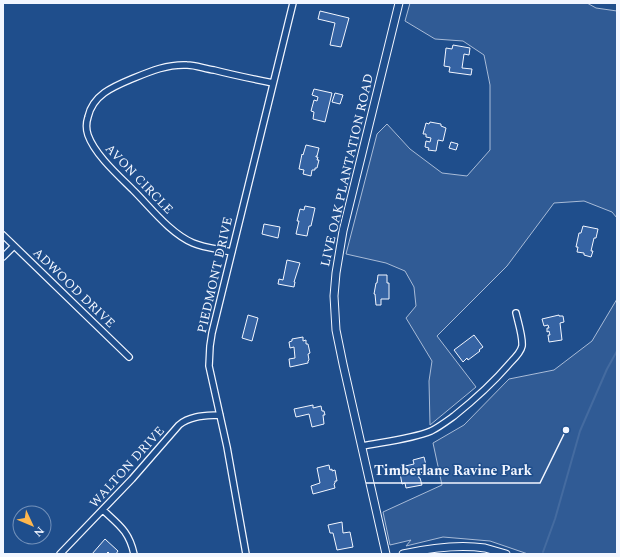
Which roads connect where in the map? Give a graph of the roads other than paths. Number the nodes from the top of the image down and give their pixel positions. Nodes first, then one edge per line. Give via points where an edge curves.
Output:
1 (293, 3) edge
2 (399, 3) edge
3 (273, 83) junction
4 (3, 236) edge
5 (14, 246) junction
6 (232, 252) junction
7 (3, 257) edge
8 (516, 313) dead end
9 (129, 357) dead end
10 (220, 415) junction
11 (362, 446) junction
12 (103, 510) junction
13 (60, 554) edge
14 (134, 554) edge
15 (246, 554) edge
16 (386, 554) edge
17 (403, 554) edge
18 (506, 554) edge

1 - 3 street, PIEDMONT DRIVE
2 - 11 street, LIVE OAK PLANTATION ROAD via 343,231 334,296 336,330
3 - 6 street, PIEDMONT DRIVE
3 - 6 street, AVON CIRCLE via 188,65 167,66 105,92 96,100 89,113 88,134 97,152 164,221 186,239 206,247
4 - 5 street, ADWOOD DRIVE
5 - 7 street
5 - 9 street, ADWOOD DRIVE
6 - 10 street, PIEDMONT DRIVE via 212,332 209,358
8 - 11 street via 522,347 500,374 464,408 431,431
10 - 12 street, WALTON DRIVE via 188,419 179,425
10 - 15 street, PIEDMONT DRIVE
11 - 16 street, LIVE OAK PLANTATION ROAD
12 - 13 street, WALTON DRIVE
12 - 14 street via 127,533
17 - 18 street via 455,546 485,548

